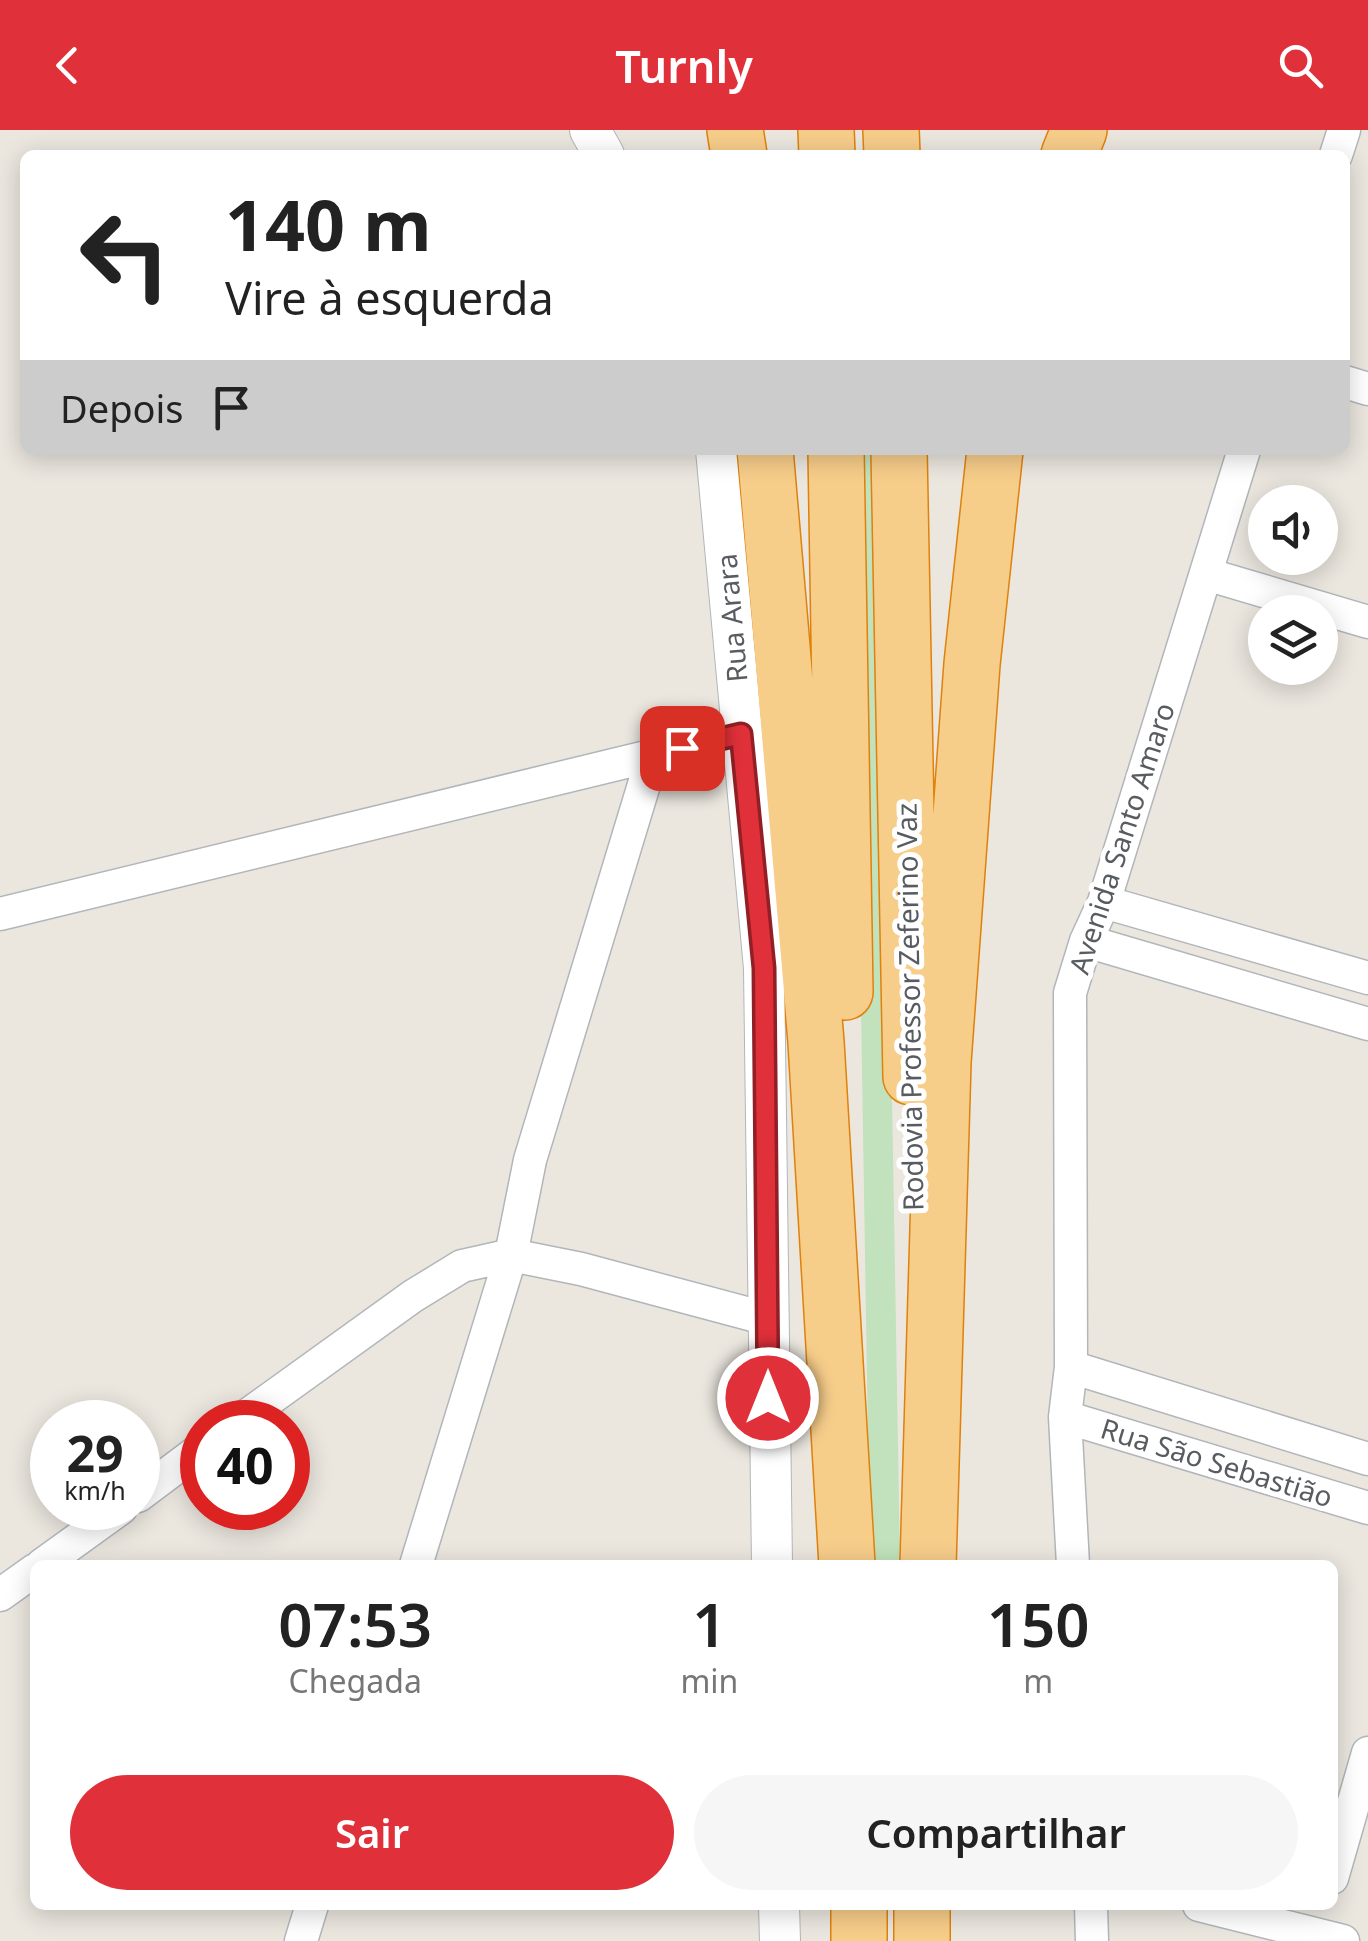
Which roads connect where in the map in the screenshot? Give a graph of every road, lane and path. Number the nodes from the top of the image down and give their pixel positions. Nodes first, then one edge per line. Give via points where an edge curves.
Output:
1 (716, 455) edge
2 (765, 455) edge
3 (836, 455) edge
4 (899, 455) edge
5 (994, 455) edge
6 (1242, 455) edge
7 (1206, 574) junction
8 (1368, 622) edge
9 (741, 734) junction
10 (653, 756) junction
11 (1104, 902) junction
12 (0, 914) edge
13 (1086, 941) junction
14 (1368, 978) edge
15 (1368, 1024) edge
16 (511, 1255) junction
17 (768, 1319) junction
18 (1071, 1367) junction
19 (269, 1400) edge
20 (1065, 1417) junction
21 (1368, 1459) edge
22 (1368, 1508) edge
23 (91, 1530) edge
24 (49, 1560) edge
25 (418, 1560) edge
26 (772, 1560) edge
27 (850, 1560) edge
28 (850, 1560) edge
29 (919, 1560) edge
30 (928, 1560) edge
31 (1073, 1560) edge
32 (30, 1574) edge
33 (0, 1595) edge
34 (1368, 1753) edge
35 (1338, 1857) edge
36 (311, 1910) edge
37 (779, 1910) edge
38 (859, 1910) edge
39 (922, 1910) edge
40 (1091, 1910) edge
41 (1225, 1910) edge
42 (1325, 1930) edge
43 (302, 1941) edge
44 (780, 1941) edge
45 (860, 1941) edge
46 (922, 1941) edge
47 (1092, 1941) edge

1 - 9 street, Rua Arara
2 - 27 highway via 816,1042
3 - 28 highway
4 - 29 highway, Rodovia Professor Zeferino Vaz
5 - 30 highway via 943,1062
6 - 7 street, Avenida Santo Amaro
7 - 8 street
7 - 11 street, Avenida Santo Amaro
9 - 10 street
9 - 17 street, Rua Arara via 764,968
10 - 12 street
10 - 16 street via 530,1160
11 - 13 street, Avenida Santo Amaro
11 - 14 street
13 - 15 street
13 - 18 street, Avenida Santo Amaro via 1070,993
16 - 17 street
16 - 19 street via 462,1266
16 - 25 street
17 - 26 street, Rua Arara
18 - 20 street, Avenida Santo Amaro
18 - 21 street, Rua São Sebastião
20 - 22 street, Rua São Sebastião
20 - 31 street, Avenida Santo Amaro
23 - 24 street
32 - 33 street
34 - 35 street
36 - 43 street
37 - 44 street
38 - 45 highway
39 - 46 highway
40 - 47 street
41 - 42 street

